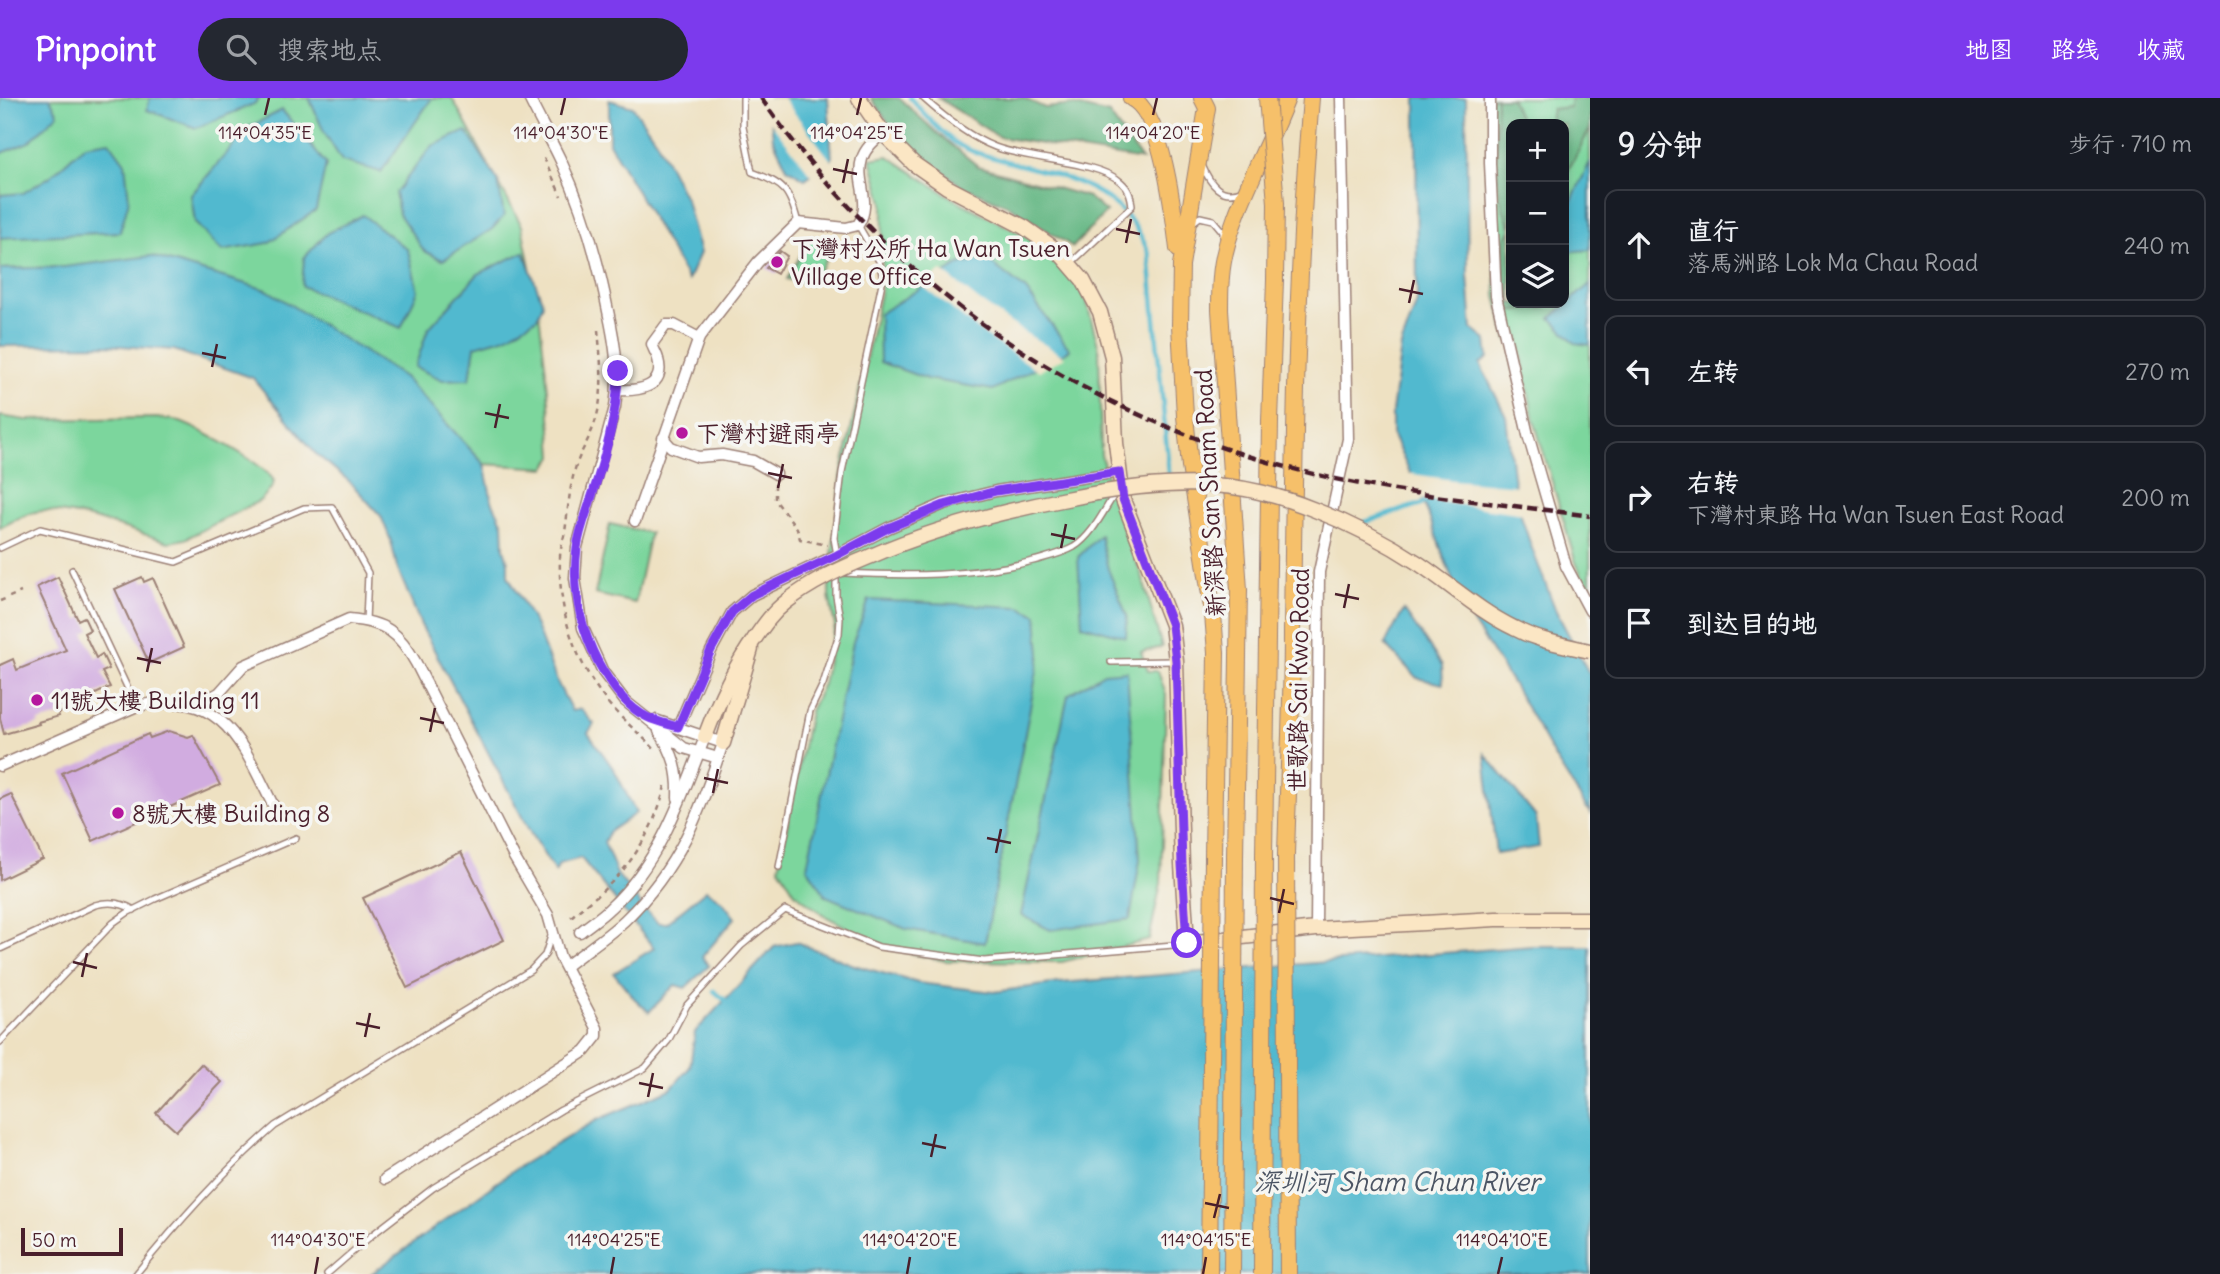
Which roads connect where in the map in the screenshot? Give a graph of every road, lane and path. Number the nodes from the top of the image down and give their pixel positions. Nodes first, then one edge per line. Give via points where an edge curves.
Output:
1 (529, 98) edge
2 (743, 98) edge
3 (859, 98) edge
4 (923, 98) edge
5 (1131, 98) edge
6 (1202, 98) edge
7 (1267, 98) edge
8 (1287, 98) edge
9 (1301, 98) edge
10 (1311, 98) edge
11 (1341, 98) edge
12 (1490, 98) edge
13 (883, 133) junction
14 (1308, 143) junction
15 (544, 156) dead end
16 (1199, 157) junction
17 (1249, 187) junction
18 (561, 196) dead end
19 (798, 223) junction
20 (858, 225) junction
21 (1187, 227) junction
22 (1225, 251) junction
23 (1070, 264) junction
24 (1181, 265) junction
25 (699, 338) junction
26 (618, 390) junction
27 (663, 438) junction
28 (776, 474) joint
29 (1120, 479) junction
30 (635, 521) dead end
31 (814, 542) dead end
32 (0, 548) edge
33 (832, 557) junction
34 (72, 570) dead end
35 (835, 573) junction
36 (21, 592) dead end
37 (0, 601) edge
38 (1590, 611) edge
39 (366, 621) junction
40 (755, 638) junction
41 (1590, 651) edge
42 (1176, 661) junction
43 (1111, 662) dead end
44 (136, 706) junction
45 (195, 706) junction
46 (646, 717) junction
47 (678, 727) junction
48 (705, 737) junction
49 (723, 743) junction
50 (650, 745) dead end
51 (699, 752) junction
52 (662, 758) dead end
53 (718, 758) junction
54 (0, 766) edge
55 (666, 784) dead end
56 (678, 808) junction
57 (276, 811) dead end
58 (296, 838) dead end
59 (779, 867) dead end
60 (134, 909) junction
61 (548, 915) junction
62 (571, 917) dead end
63 (1590, 919) edge
64 (1316, 929) junction
65 (580, 932) dead end
66 (1187, 943) junction
67 (0, 949) edge
68 (566, 966) junction
69 (0, 1042) edge
70 (385, 1179) dead end
71 (136, 1274) edge
72 (327, 1274) edge
73 (1209, 1274) edge
74 (1232, 1274) edge
75 (1262, 1274) edge
76 (1288, 1274) edge

1 - 26 street via 561,162 587,230 615,341
2 - 19 lane via 743,127 752,172 774,180 792,198
3 - 13 street
4 - 23 lane via 993,146 1102,171 1121,181 1130,192 1132,206
5 - 24 main road, 新深路 San Sham Road via 1150,119 1171,186
6 - 16 main road, 新深路 San Sham Road via 1207,108
7 - 75 main road, bridge via 1276,203
8 - 17 main road, 新深路 San Sham Road
9 - 14 main road
10 - 14 main road
11 - 64 street, 世歌路 Sai Kwo Road via 1348,439 1319,572
12 - 38 street via 1496,296 1528,435 1566,566
13 - 20 street via 862,159 865,211
13 - 23 street via 929,175 1042,238
14 - 76 main road, bridge via 1293,485 1286,855
15 - 18 path
16 - 17 lane via 1208,181 1220,192 1235,194
16 - 21 main road, 新深路 San Sham Road
17 - 22 main road, 新深路 San Sham Road
19 - 20 street
19 - 25 street via 758,262
20 - 33 lane via 879,261 883,278 842,472
21 - 22 lane via 1200,217 1213,220 1223,232
21 - 24 main road, 新深路 San Sham Road
22 - 74 main road, 新深路 San Sham Road, bridge via 1220,310 1239,590
23 - 29 street via 1093,297 1110,343
24 - 73 main road, 新深路 San Sham Road, bridge via 1185,416 1216,653
25 - 26 street via 666,325 652,344 658,360 655,381 648,388
25 - 27 street
26 - 46 street via 580,536 575,578 583,628 593,653 625,701
27 - 28 street via 671,447 698,457 722,455 753,461
27 - 30 street
28 - 31 path via 775,500 800,539
29 - 33 street via 996,491 944,505
29 - 35 lane via 1101,516 1075,546 1050,556 1008,567 934,575
29 - 42 street via 1123,499 1172,625
32 - 39 lane via 40,529 176,562 304,508 332,507 368,573
33 - 35 lane
33 - 47 street via 752,595 732,612
34 - 44 lane
35 - 59 lane via 839,635 810,710
36 - 37 path
39 - 45 street via 349,620 243,666 219,693
39 - 61 street via 386,627 411,654 513,857
40 - 41 street, bridge via 783,604 821,578 958,524 1017,508 1141,486 1214,485 1256,491 1316,510 1382,541 1516,630
40 - 48 street via 738,662
40 - 49 street
42 - 43 lane
42 - 66 street
44 - 45 street via 175,702
44 - 54 street
45 - 57 street via 231,729
46 - 47 street
46 - 51 street via 684,748
46 - 56 street via 661,733 679,775
47 - 48 street
48 - 49 street
48 - 51 street
49 - 53 street
50 - 52 path
51 - 53 street
51 - 56 street
53 - 68 street via 682,848 623,922
55 - 62 path via 657,817 630,860
56 - 65 street via 648,865 610,908
58 - 60 lane
60 - 67 lane via 111,902 95,905
60 - 69 lane via 113,923
61 - 68 street
61 - 71 lane via 549,946 531,970 275,1126 199,1198
63 - 64 street
64 - 66 street
66 - 72 lane via 984,961 878,947 785,910 741,946 687,1005 668,1041 645,1068 561,1110 433,1188
68 - 70 street via 597,1036 584,1051

